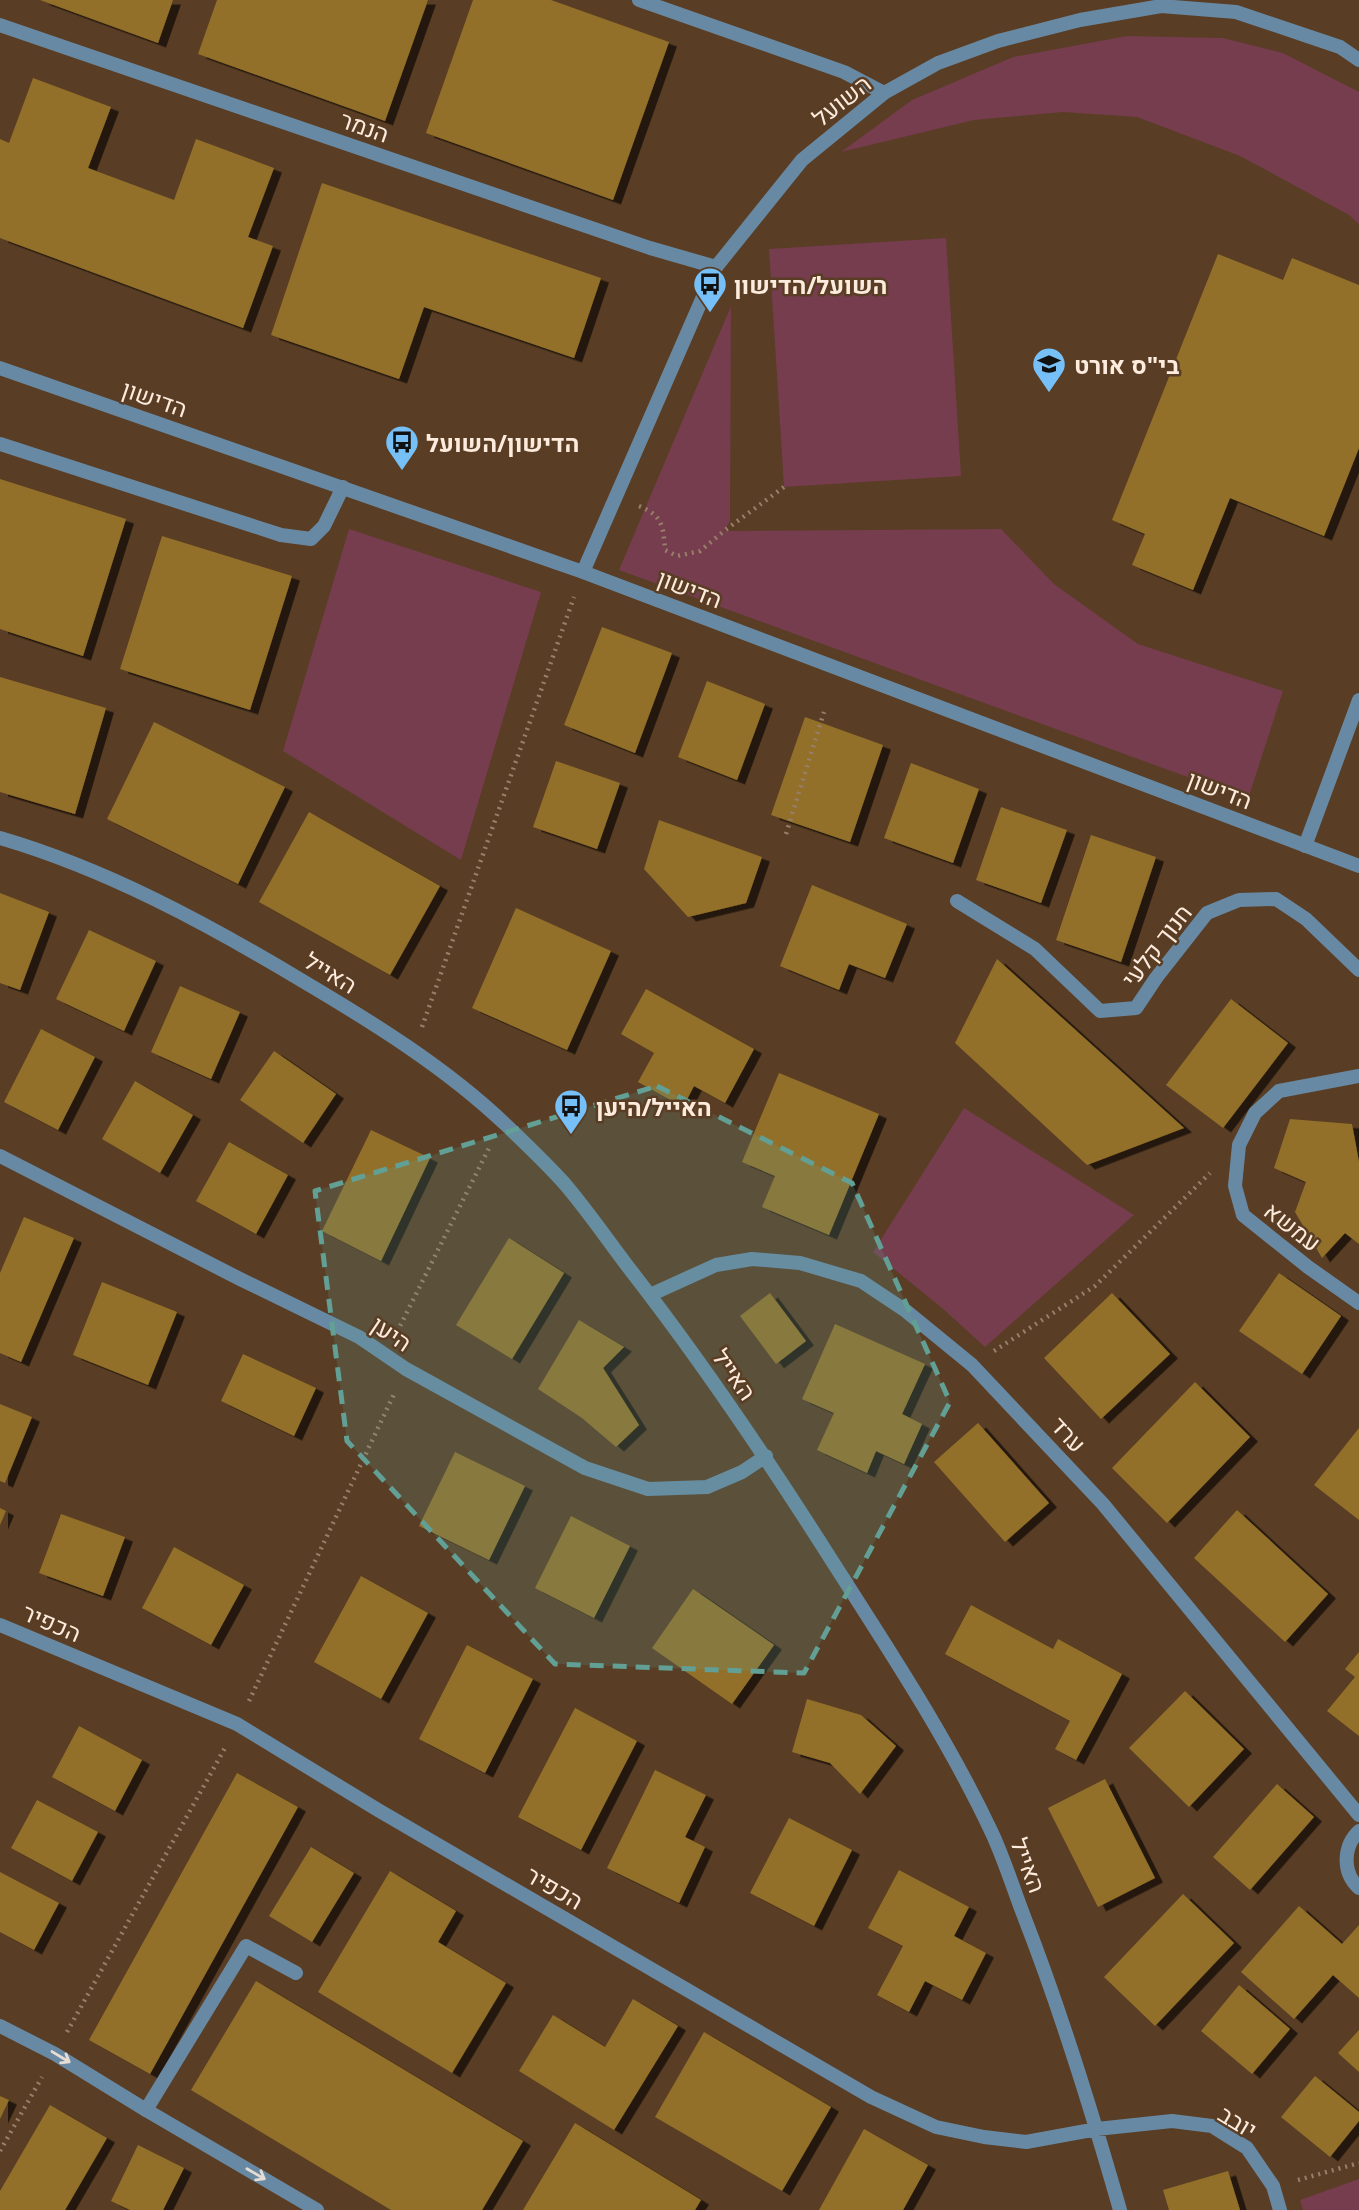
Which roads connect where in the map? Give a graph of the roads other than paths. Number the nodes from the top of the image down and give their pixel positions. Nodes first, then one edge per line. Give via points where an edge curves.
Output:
1 (639, 0) edge
2 (0, 26) edge
3 (1359, 60) edge
4 (884, 93) junction
5 (716, 267) junction
6 (0, 368) edge
7 (0, 444) edge
8 (343, 488) junction
9 (583, 572) junction
10 (1359, 700) edge
11 (0, 838) edge
12 (1306, 846) junction
13 (1359, 866) edge
14 (957, 901) dead end
15 (1359, 970) edge
16 (1359, 1076) edge
17 (0, 1156) edge
18 (650, 1295) junction
19 (1359, 1303) edge
20 (766, 1456) junction
21 (0, 1625) edge
22 (1359, 1815) edge
23 (1359, 1831) edge
24 (1359, 1888) edge
25 (296, 1973) dead end
26 (0, 2026) edge
27 (146, 2110) junction
28 (1097, 2129) junction
29 (317, 2210) edge
30 (1120, 2210) edge
31 (1280, 2210) edge

1 - 4 street via 844,72
2 - 5 street, הנמר
3 - 4 street, השועל via 1340,47 1236,12 1161,6 998,41 938,63
4 - 5 street, השועל via 802,160
5 - 9 street, השועל
6 - 8 street, הדישון
7 - 8 street via 281,535 311,539 324,526
8 - 9 street, הדישון
9 - 12 street, הדישון
10 - 12 street
11 - 18 street, האייל via 36,848 150,898 349,1008 414,1051 503,1122 563,1182
12 - 13 street, הדישון
14 - 15 street, חנוך קלעי via 1035,948 1100,1011 1136,1008 1207,914 1239,900 1276,899 1306,919
16 - 19 street, עמשא via 1279,1091 1255,1113 1239,1145 1235,1186 1242,1215
17 - 20 street, היען via 359,1337 405,1369 585,1468 648,1489 707,1487
18 - 20 street, האייל
18 - 22 street, ערד via 716,1265 752,1259 800,1264 861,1281 906,1311 972,1365 1103,1504
20 - 28 street, האייל via 918,1696 992,1834
21 - 28 street, הכפיר via 237,1724 871,2097 936,2127 1026,2142
23 - 24 street via 1346,1862
25 - 27 street via 246,1946
26 -> 27 street
27 -> 29 street
28 - 30 street, האייל
28 - 31 street, יובב via 1171,2121 1212,2126 1247,2148 1273,2186

